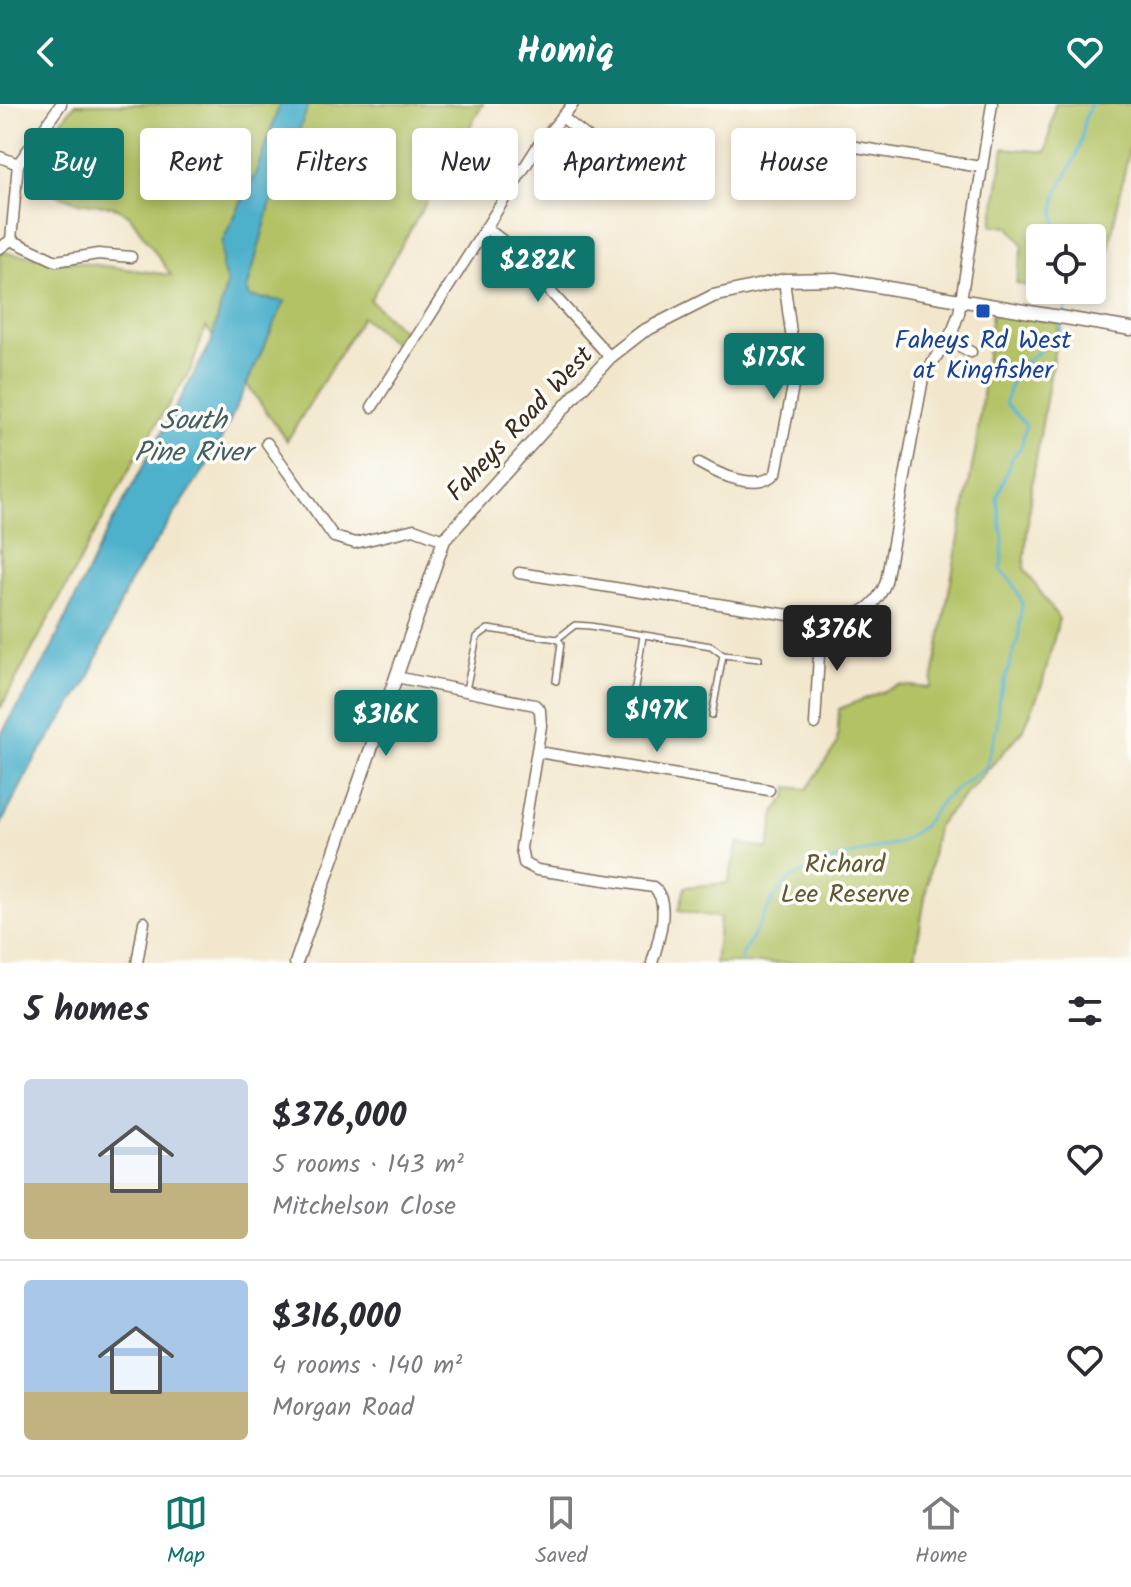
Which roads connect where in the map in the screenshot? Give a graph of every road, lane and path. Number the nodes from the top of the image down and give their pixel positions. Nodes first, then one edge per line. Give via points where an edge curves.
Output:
1 (61, 104) edge
2 (573, 104) edge
3 (992, 104) edge
4 (562, 117) junction
5 (576, 128) edge
6 (856, 147) edge
7 (0, 157) edge
8 (18, 164) junction
9 (981, 167) junction
10 (486, 228) junction
11 (11, 240) junction
12 (0, 248) edge
13 (131, 257) dead end
14 (784, 280) junction
15 (961, 300) junction
16 (1131, 329) edge
17 (946, 339) junction
18 (971, 352) dead end
19 (610, 357) junction
20 (372, 407) dead end
21 (267, 443) dead end
22 (699, 463) dead end
23 (444, 540) junction
24 (519, 573) dead end
25 (869, 608) junction
26 (821, 620) junction
27 (643, 636) junction
28 (557, 639) junction
29 (885, 639) dead end
30 (723, 655) junction
31 (759, 659) dead end
32 (396, 677) junction
33 (556, 681) dead end
34 (466, 691) junction
35 (633, 701) dead end
36 (712, 715) dead end
37 (815, 724) dead end
38 (538, 752) junction
39 (769, 790) dead end
40 (144, 922) dead end
41 (137, 963) edge
42 (296, 963) edge
43 (652, 963) edge

1 - 8 street
2 - 4 street
3 - 9 street
4 - 5 street
4 - 10 street
6 - 9 street
7 - 8 street
8 - 11 street
9 - 15 street
10 - 19 street via 507,244
10 - 20 street
11 - 12 street
11 - 13 street via 56,261 98,254
14 - 15 street, Faheys Road West via 835,279
14 - 19 street, Faheys Road West via 713,296 642,332
14 - 22 street via 797,358 776,473 758,482 718,474
15 - 16 street, Faheys Road West
15 - 17 street via 957,323
17 - 18 street
17 - 25 street via 923,378 886,582
19 - 23 street, Faheys Road West
21 - 23 street, Faheys Road West via 334,537 355,543 414,529
23 - 32 street
24 - 26 street
25 - 26 street via 847,618
25 - 29 street
26 - 37 street
27 - 28 lane via 575,625
27 - 30 lane via 711,646
27 - 35 lane
28 - 33 lane via 561,643
28 - 34 lane via 484,630 477,637
30 - 31 lane
30 - 36 lane
32 - 34 street
32 - 42 street
34 - 38 street via 535,705 541,717
38 - 39 street
38 - 43 street via 521,848 524,863 537,870 653,887 663,900
40 - 41 street

